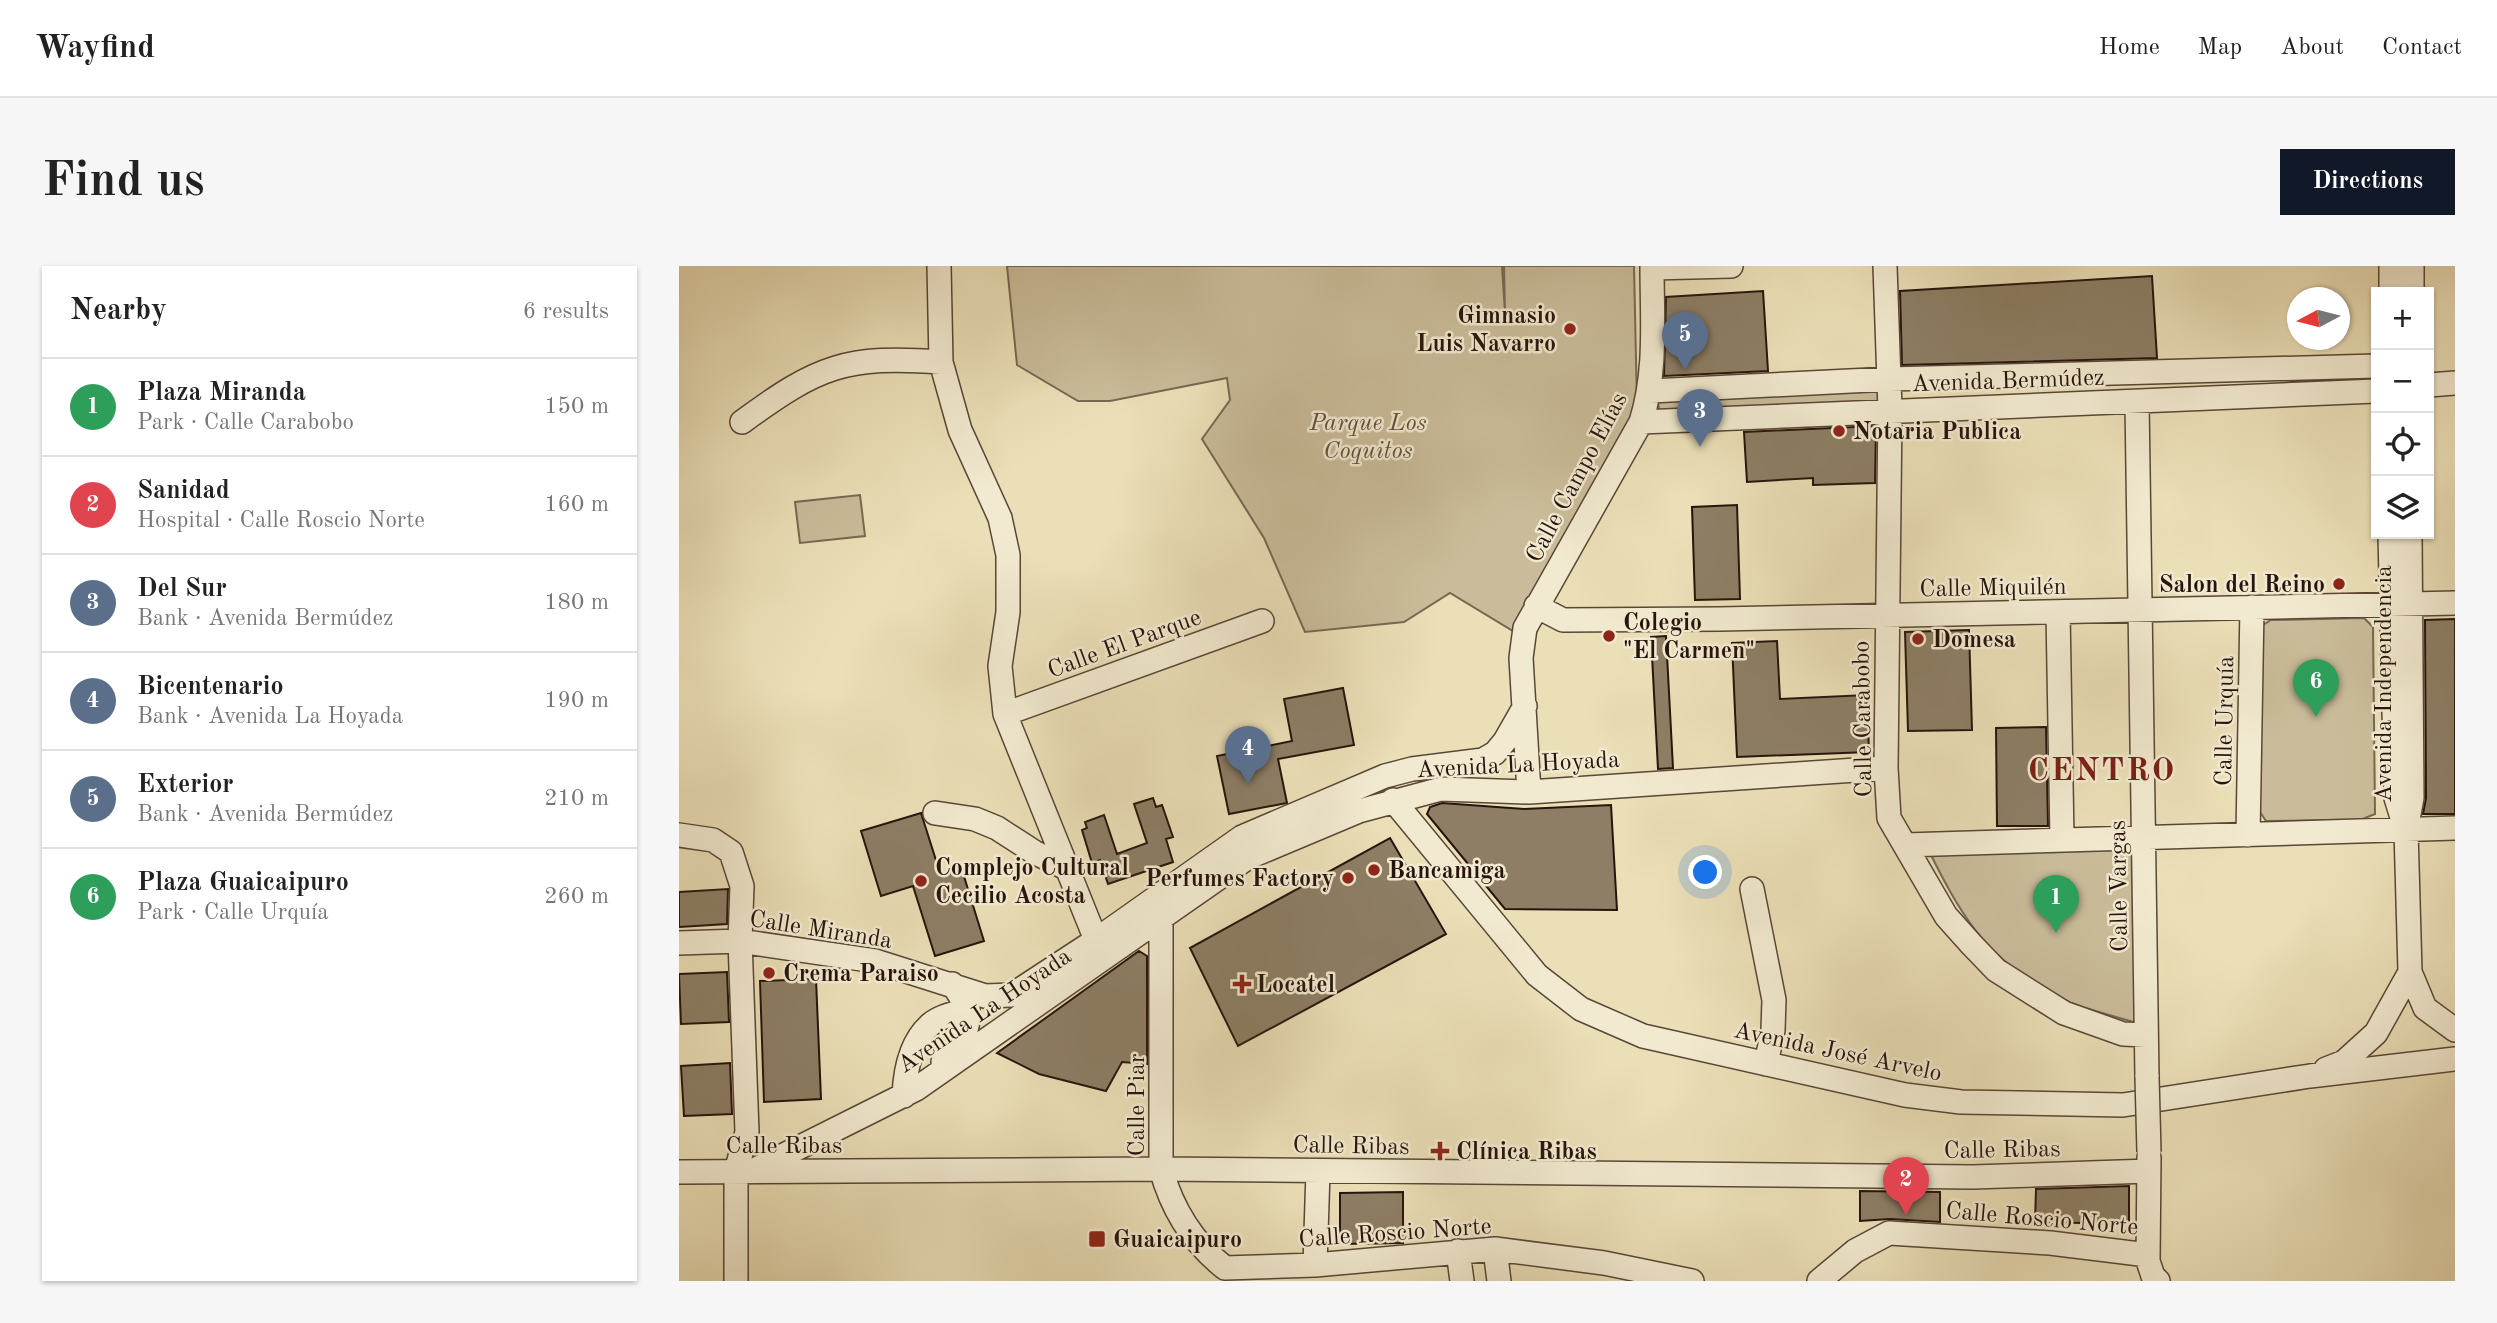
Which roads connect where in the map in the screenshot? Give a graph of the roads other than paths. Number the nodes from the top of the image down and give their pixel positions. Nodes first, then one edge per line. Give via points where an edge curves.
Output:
1 (940, 266) edge
2 (1731, 266) edge
3 (1885, 266) edge
4 (2391, 266) edge
5 (2412, 266) edge
6 (1652, 267) edge
7 (2391, 287) edge
8 (2412, 287) edge
9 (941, 362) junction
10 (2371, 366) edge
11 (1890, 379) junction
12 (2455, 383) edge
13 (2434, 385) edge
14 (1651, 391) junction
15 (2371, 391) edge
16 (2137, 402) junction
17 (1890, 410) junction
18 (741, 422) dead end
19 (1641, 422) junction
20 (2391, 539) edge
21 (2409, 539) edge
22 (2455, 603) edge
23 (2399, 605) junction
24 (1536, 606) junction
25 (2252, 607) junction
26 (2140, 610) junction
27 (2058, 612) junction
28 (1887, 615) junction
29 (1262, 621) dead end
30 (1525, 705) junction
31 (1005, 714) junction
32 (1886, 768) junction
33 (1529, 792) junction
34 (1393, 800) junction
35 (935, 813) dead end
36 (2455, 828) edge
37 (2406, 830) junction
38 (679, 835) edge
39 (2248, 835) junction
40 (2144, 837) junction
41 (2062, 839) junction
42 (1905, 845) junction
43 (1067, 869) junction
44 (1752, 889) dead end
45 (1161, 921) junction
46 (1096, 940) junction
47 (740, 941) junction
48 (679, 943) edge
49 (2410, 972) junction
50 (952, 984) junction
51 (968, 1009) junction
52 (2455, 1030) edge
53 (2146, 1035) junction
54 (2455, 1059) edge
55 (1766, 1064) junction
56 (2310, 1076) junction
57 (910, 1093) junction
58 (2149, 1162) junction
59 (1161, 1169) junction
60 (744, 1171) junction
61 (1318, 1171) junction
62 (679, 1172) edge
63 (1495, 1249) junction
64 (1458, 1251) junction
65 (1315, 1265) junction
66 (2152, 1266) edge
67 (1226, 1274) edge
68 (736, 1281) edge
69 (1462, 1281) edge
70 (1499, 1281) edge
71 (1692, 1281) edge
72 (1819, 1281) edge
73 (2135, 1281) edge

1 - 9 street
2 - 6 street
3 - 11 street, Calle Carabobo
4 - 7 street
5 - 8 street
6 - 14 street, Calle Campo Elías
9 - 18 street via 892,359 840,364 789,387
9 - 31 street via 960,430 1000,518 1009,555 1008,612 1000,666
10 - 11 street, Avenida Bermúdez
11 - 14 street, Avenida Bermúdez
11 - 17 street, Calle Carabobo
12 - 13 street
14 - 19 street, Calle Campo Elías
15 - 16 street, Avenida Bermúdez
16 - 17 street, Avenida Bermúdez
16 - 26 street, Calle Vargas
17 - 19 street, Avenida Bermúdez
17 - 28 street, Calle Carabobo
19 - 24 street, Calle Campo Elías
20 - 23 street, Avenida Independencia
21 - 23 street, Avenida Independencia
22 - 23 street, Calle Miquilén
23 - 25 street, Calle Miquilén
23 - 37 street, Avenida Independencia via 2396,799
24 - 28 street, Calle Miquilén via 1563,620
24 - 30 street, Calle Campo Elías via 1522,642
25 - 26 street, Calle Miquilén
25 - 39 street, Calle Urquía
26 - 27 street, Calle Miquilén
26 - 40 street, Calle Vargas
27 - 28 street, Calle Miquilén
27 - 41 street
28 - 32 street, Calle Carabobo
29 - 31 street, Calle El Parque
30 - 33 street, Calle Campo Elías
30 - 46 street, Avenida La Hoyada via 1505,741 1483,760 1385,776 1242,837
31 - 43 street
32 - 33 street, Avenida La Hoyada
32 - 42 street, Calle Carabobo via 1889,818
33 - 34 street, Avenida La Hoyada via 1441,789
34 - 45 street, Avenida La Hoyada via 1247,858
34 - 55 street, Avenida José Arvelo via 1537,975 1559,995 1643,1036
35 - 43 street via 975,819 997,828
36 - 37 street
37 - 39 street
37 - 49 street, Avenida Independencia
38 - 47 street via 713,841 731,852 742,886
39 - 40 street
40 - 41 street
40 - 53 street, Calle Vargas
41 - 42 street
42 - 53 street, Calle Carabobo via 1946,916 1996,970 2067,1014 2123,1034
43 - 46 street
44 - 55 street via 1774,1000
45 - 57 street, Avenida La Hoyada
45 - 59 street, Calle Piar
46 - 50 street, Avenida La Hoyada via 1012,995 985,996
47 - 48 street, Calle Miranda
47 - 50 street, Calle Miranda via 875,961
47 - 60 street via 747,1132
49 - 52 street via 2425,1008
49 - 56 street via 2376,1033 2344,1062
50 - 51 street
51 - 57 street via 960,1043
51 - 57 street via 933,1022 922,1036 905,1070
53 - 58 street, Calle Vargas, bridge
54 - 56 street, Avenida José Arvelo
55 - 56 street, Avenida José Arvelo via 1905,1095 1974,1102 2123,1105
57 - 60 street, Avenida La Hoyada
58 - 61 street, Calle Ribas via 1973,1177
58 - 66 street
59 - 60 street, Calle Ribas
59 - 61 street, Calle Ribas
59 - 67 street, Calle Piar via 1169,1199
60 - 62 street, Calle Ribas
60 - 68 street
61 - 65 street
63 - 64 street, Calle Roscio Norte
63 - 70 street
63 - 71 street, Calle Roscio Norte via 1604,1263
64 - 65 street, Calle Roscio Norte
64 - 69 street
65 - 67 street, Calle Roscio Norte
66 - 72 street, Calle Roscio Norte via 2050,1243 1889,1233 1856,1251
66 - 73 street

